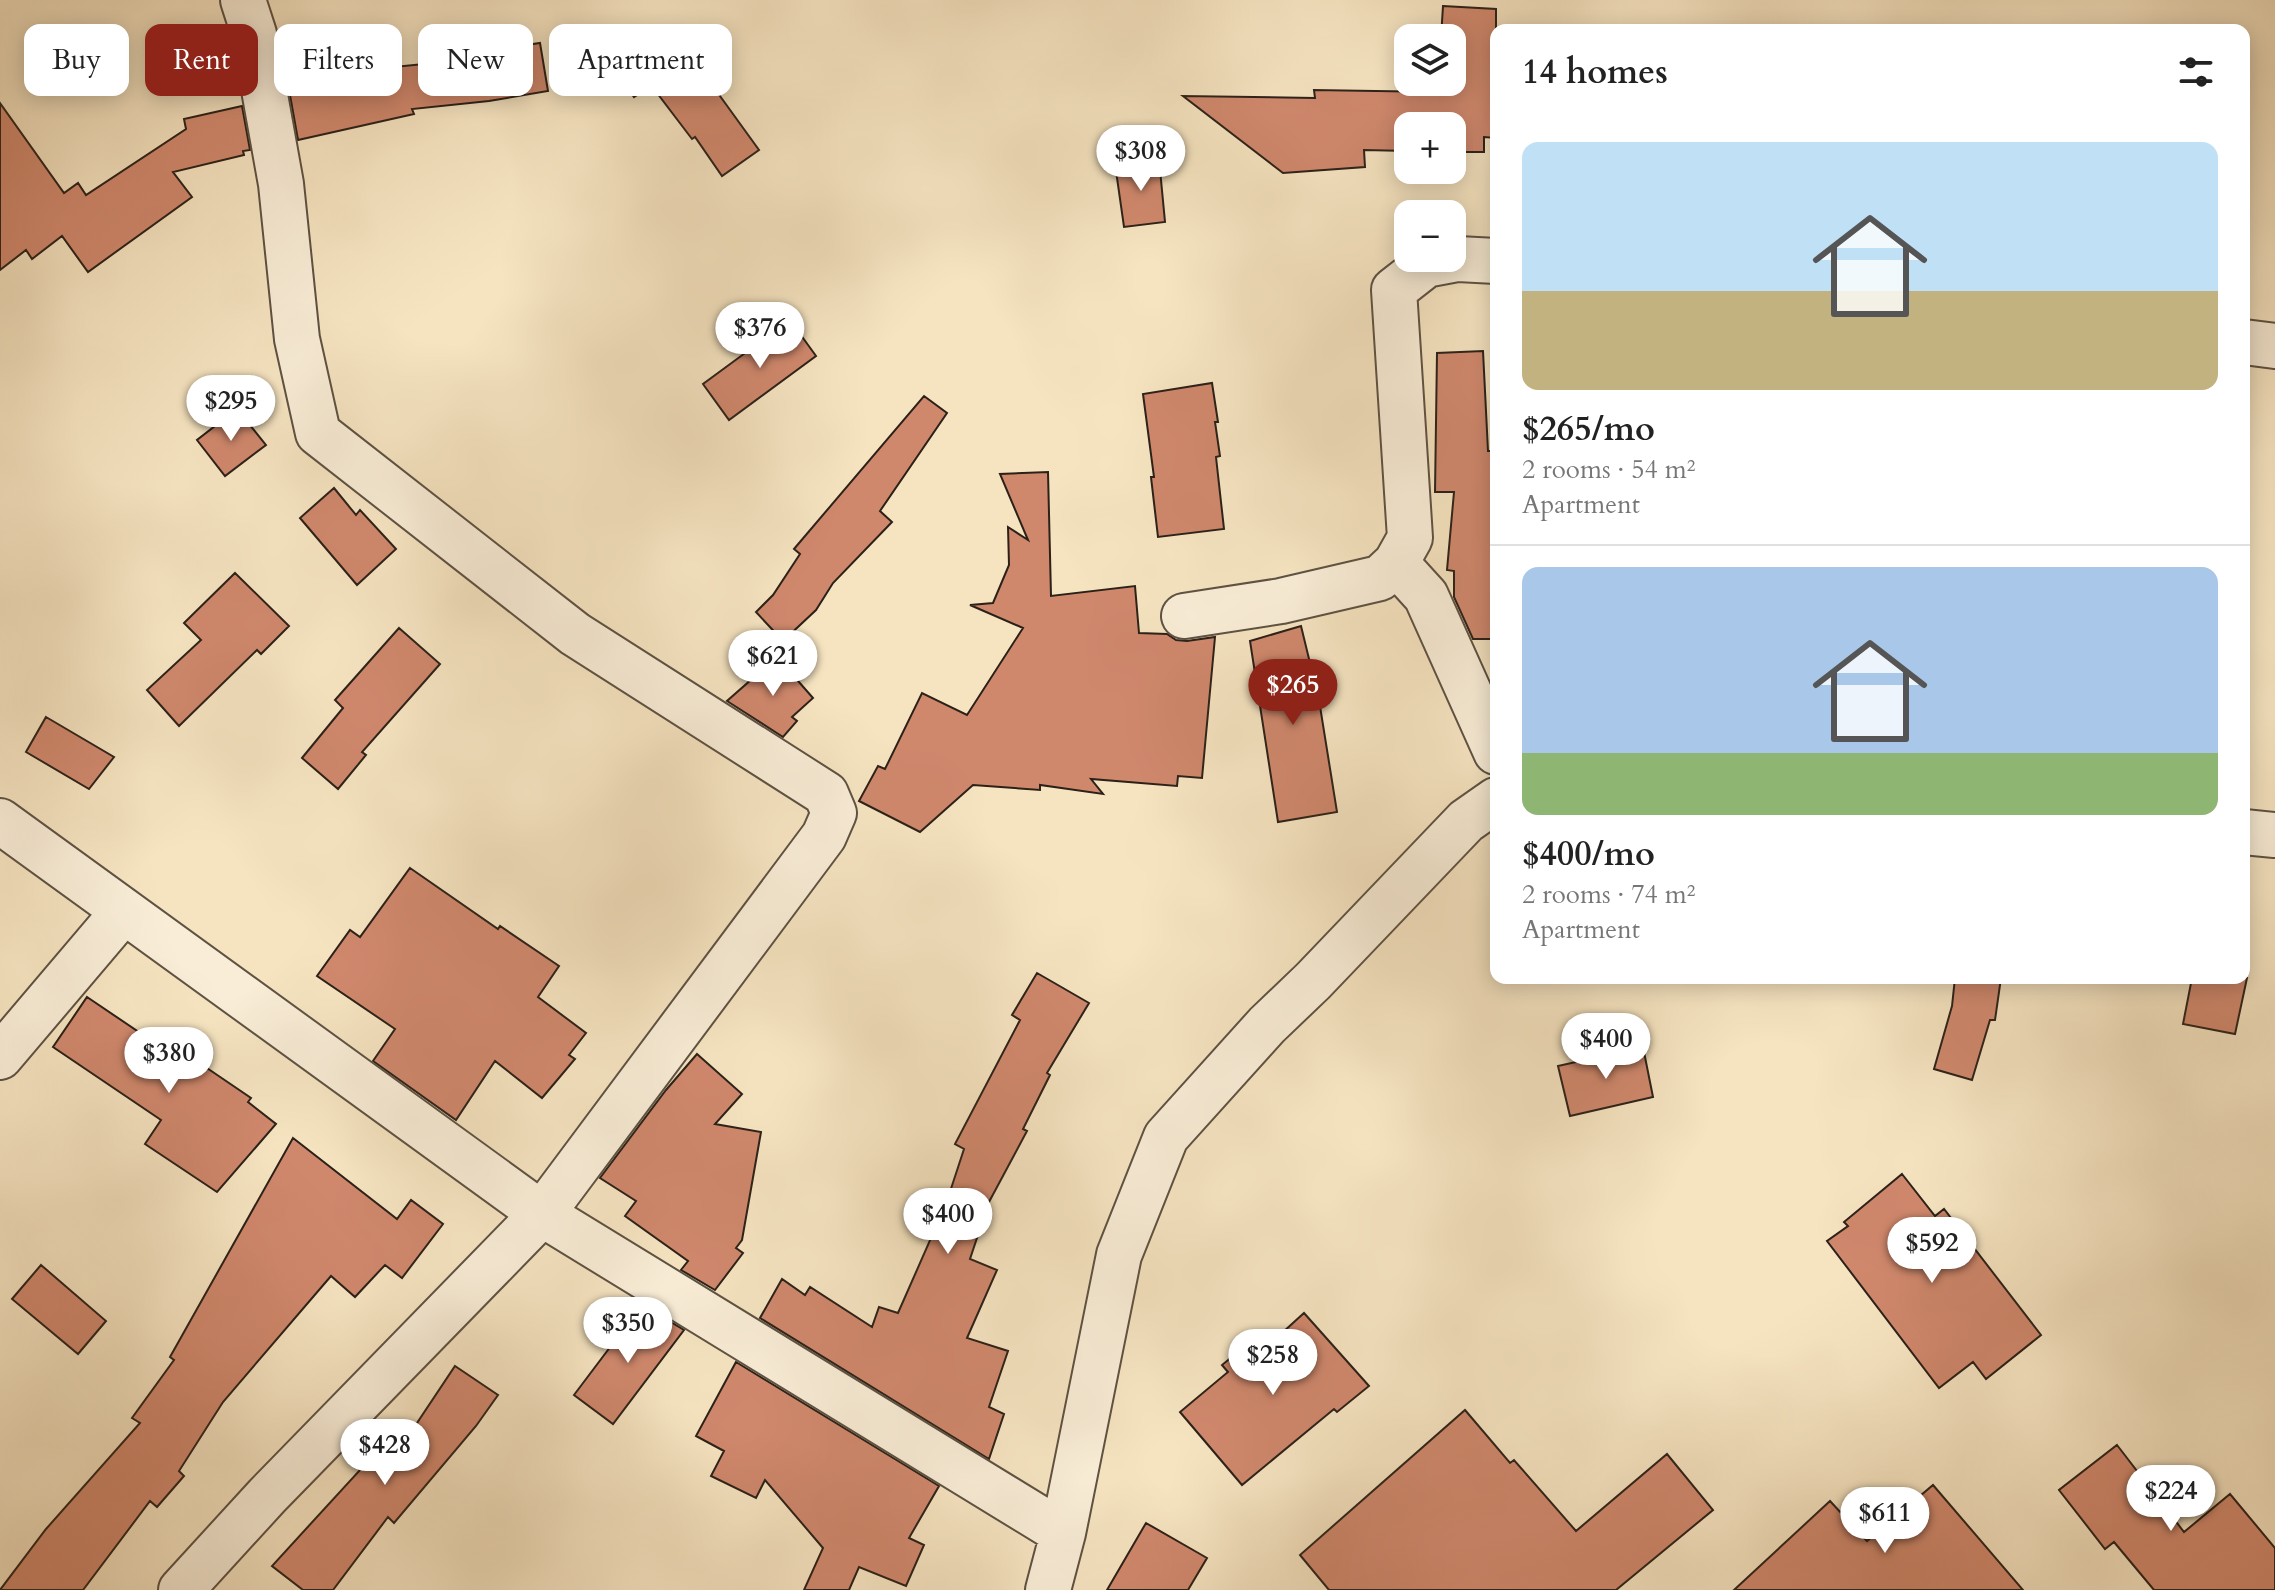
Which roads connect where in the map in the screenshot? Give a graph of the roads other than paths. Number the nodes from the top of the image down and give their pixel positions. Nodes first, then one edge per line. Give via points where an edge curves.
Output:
1 (243, 0) edge
2 (1490, 261) edge
3 (2250, 343) edge
4 (2275, 346) edge
5 (1396, 563) junction
6 (1184, 616) dead end
7 (1490, 739) edge
8 (1490, 804) edge
9 (0, 821) edge
10 (2250, 833) edge
11 (2275, 835) edge
12 (123, 912) junction
13 (0, 1057) edge
14 (542, 1214) junction
15 (1063, 1533) junction
16 (181, 1590) edge
17 (1048, 1590) edge

1 - 14 street via 281,184 297,339 318,433 575,634 826,794 834,813 824,836
2 - 5 street via 1426,265 1394,290 1410,538
3 - 4 street
5 - 6 street via 1380,578
5 - 7 street via 1426,596
8 - 15 street via 1466,821 1267,1025 1166,1137 1119,1255
9 - 12 street
10 - 11 street
12 - 13 street
12 - 14 street
14 - 15 street
14 - 16 street
15 - 17 street

